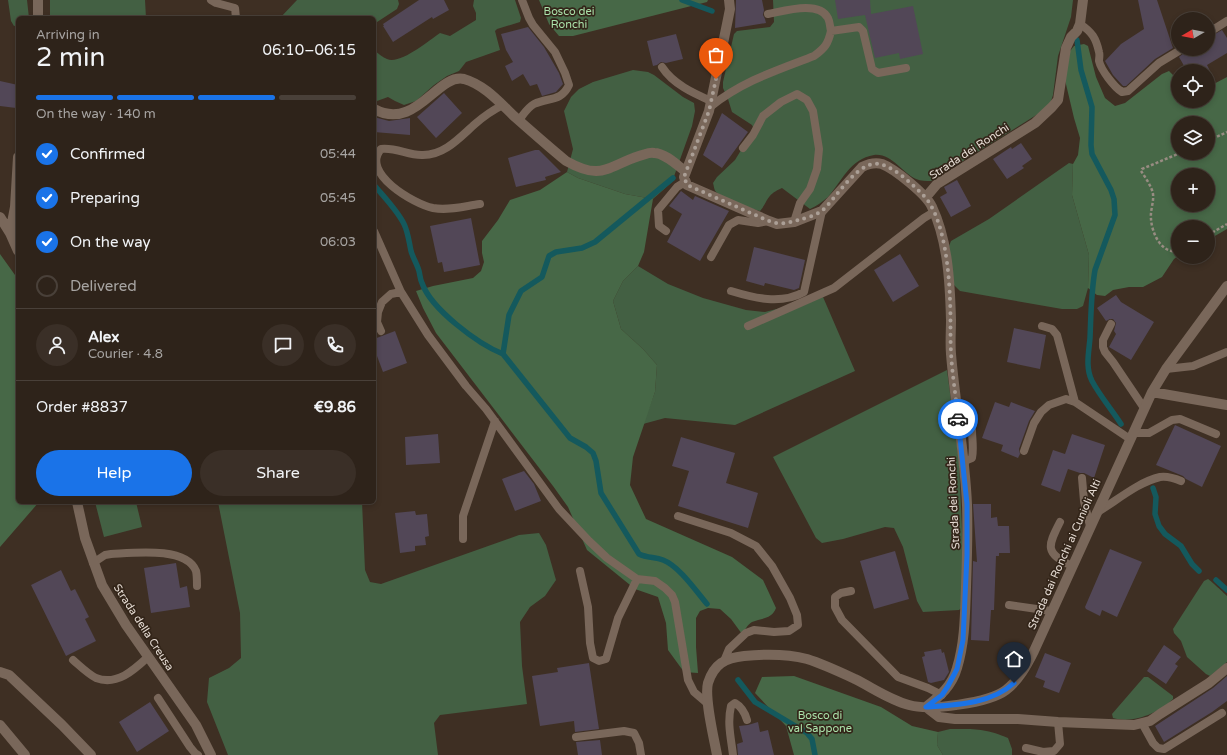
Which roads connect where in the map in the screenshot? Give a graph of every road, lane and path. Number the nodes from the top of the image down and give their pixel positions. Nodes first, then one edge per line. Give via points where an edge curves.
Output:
1 (38, 0) edge
2 (211, 0) edge
3 (522, 0) edge
4 (730, 0) edge
5 (1083, 0) edge
6 (768, 14) dead end
7 (38, 16) edge
8 (236, 16) edge
9 (1227, 21) edge
10 (1080, 24) junction
11 (1215, 29) edge
12 (831, 31) junction
13 (1171, 56) edge
14 (662, 67) dead end
15 (906, 68) dead end
16 (710, 104) junction
17 (503, 105) junction
18 (376, 110) edge
19 (519, 120) junction
20 (1227, 132) edge
21 (1215, 138) edge
22 (743, 148) dead end
23 (1171, 157) edge
24 (685, 177) junction
25 (16, 190) edge
26 (926, 197) junction
27 (480, 204) dead end
28 (822, 211) junction
29 (934, 212) junction
30 (0, 217) edge
31 (769, 221) junction
32 (794, 222) junction
33 (1227, 224) edge
34 (666, 231) dead end
35 (1215, 231) edge
36 (10, 233) junction
37 (376, 236) edge
38 (16, 245) edge
39 (1171, 251) edge
40 (711, 257) dead end
41 (1227, 286) edge
42 (730, 291) dead end
43 (401, 292) junction
44 (1111, 324) dead end
45 (748, 326) dead end
46 (1042, 326) dead end
47 (381, 331) dead end
48 (1227, 352) edge
49 (1166, 369) junction
50 (1152, 392) junction
51 (1075, 402) junction
52 (1227, 405) edge
53 (1144, 408) junction
54 (495, 421) junction
55 (972, 430) dead end
56 (1216, 434) dead end
57 (1132, 436) junction
58 (1024, 451) dead end
59 (964, 465) junction
60 (1082, 478) dead end
61 (1181, 481) dead end
62 (77, 504) edge
63 (1096, 513) junction
64 (678, 516) dead end
65 (1060, 522) dead end
66 (1090, 526) junction
67 (463, 539) dead end
68 (93, 563) junction
69 (1072, 566) junction
70 (580, 571) dead end
71 (637, 580) junction
72 (197, 586) dead end
73 (851, 590) dead end
74 (1009, 605) dead end
75 (1051, 611) junction
76 (148, 658) junction
77 (73, 660) dead end
78 (724, 661) junction
79 (1227, 668) edge
80 (0, 672) edge
81 (942, 695) junction
82 (158, 698) dead end
83 (708, 704) junction
84 (926, 707) junction
85 (1222, 713) dead end
86 (747, 720) dead end
87 (1058, 722) junction
88 (1142, 723) junction
89 (0, 726) edge
90 (576, 737) dead end
91 (1026, 748) dead end
92 (25, 755) edge
93 (91, 755) edge
94 (198, 755) edge
95 (211, 755) edge
96 (641, 755) edge
97 (717, 755) edge
98 (733, 755) edge

1 - 7 street
2 - 8 lane via 235,8
3 - 19 lane via 533,25 555,52 569,85 566,92 559,97 533,104
4 - 16 street
5 - 10 street, Strada dei Ronchi
6 - 12 lane via 810,7 828,18
9 - 11 lane
10 - 13 lane via 1095,38 1102,69 1122,92 1128,91
10 - 26 street, Strada dei Ronchi via 1066,48 1058,100 1052,107 1035,123 937,184
12 - 15 lane via 859,27 872,68 878,73
12 - 16 lane via 823,50 814,56 749,82
14 - 16 lane via 675,81
16 - 24 street
17 - 18 street via 484,89 458,78 443,85 413,109 395,114
17 - 19 street
17 - 27 lane via 476,122 450,146 436,153 424,156 389,148 381,149 378,153 380,173 388,183 418,202 433,208 452,209
19 - 24 street via 566,161 581,170 604,171 654,152 663,155
20 - 21 path
22 - 32 lane via 763,116 781,102 797,94 807,100 813,111 819,148 817,169 810,189 800,203
23 - 39 path via 1141,171 1153,192 1151,219 1158,240 1162,247
24 - 31 street via 687,185
24 - 34 lane via 658,210 659,226
25 - 36 street
26 - 28 street via 899,174 882,164 875,163 862,167
26 - 29 street, Strada dei Ronchi
28 - 32 street
28 - 42 lane via 804,292 792,297 762,299
29 - 45 lane via 834,288
29 - 59 street, Strada dei Ronchi via 940,229 949,281 951,357
30 - 36 street
31 - 32 street via 777,224
31 - 40 lane via 758,223 738,220 729,225
33 - 35 path
36 - 38 street
37 - 43 lane
41 - 49 street, Strada dai Ronchi ai Cunioli Alti
43 - 47 lane via 391,294 382,302 377,322
43 - 54 lane via 428,335
44 - 53 lane via 1103,340 1103,347
46 - 51 lane via 1052,329 1057,335
48 - 49 lane via 1193,366
49 - 50 street, Strada dai Ronchi ai Cunioli Alti
50 - 52 street
50 - 53 street, Strada dai Ronchi ai Cunioli Alti
51 - 57 lane
51 - 58 lane via 1066,399 1049,405 1041,412 1034,423
53 - 57 street, Strada dai Ronchi ai Cunioli Alti
54 - 67 lane via 463,516
54 - 71 lane via 559,509 589,542
55 - 59 lane via 972,458
56 - 57 lane via 1180,419 1172,420 1149,433
57 - 63 street, Strada dai Ronchi ai Cunioli Alti
59 - 81 street, Strada dei Ronchi via 967,555 963,640 957,669
60 - 66 lane
61 - 63 lane via 1171,477 1160,477
62 - 68 street, Strada della Creusa
63 - 66 street, Strada dai Ronchi ai Cunioli Alti
64 - 78 lane via 732,533 756,546 772,566 797,615 798,625 789,631 746,632 729,650
65 - 69 lane via 1050,544 1051,551 1058,560
66 - 69 street, Strada dai Ronchi ai Cunioli Alti
68 - 72 lane via 111,554 159,553 179,556 196,570
68 - 76 street, Strada della Creusa via 102,585
69 - 75 street, Strada dai Ronchi ai Cunioli Alti
70 - 71 lane via 588,607 593,658 598,661 606,659 618,618
71 - 83 lane via 655,581 672,595 688,680 694,692
73 - 81 lane via 835,598 835,607 842,620 898,677
74 - 75 lane
75 - 84 street, Strada dai Ronchi ai Cunioli Alti via 1025,669 1006,691 988,698 954,705
76 - 77 lane via 123,678 109,680 96,678
76 - 95 street, Strada della Creusa via 196,725
78 - 83 street via 715,668 708,684
78 - 84 street via 746,656 772,655 807,659 892,699
79 - 88 street via 1209,683
80 - 93 street via 8,675
81 - 84 street, Strada dei Ronchi
82 - 94 lane
83 - 97 street
84 - 87 street via 939,717 955,719
85 - 88 lane via 1164,749 1153,743
86 - 98 lane via 739,705 735,703 731,706 730,741
87 - 88 street via 1125,725
87 - 91 lane via 1060,744 1054,751 1043,752
89 - 92 street
90 - 96 lane via 624,731 634,733

